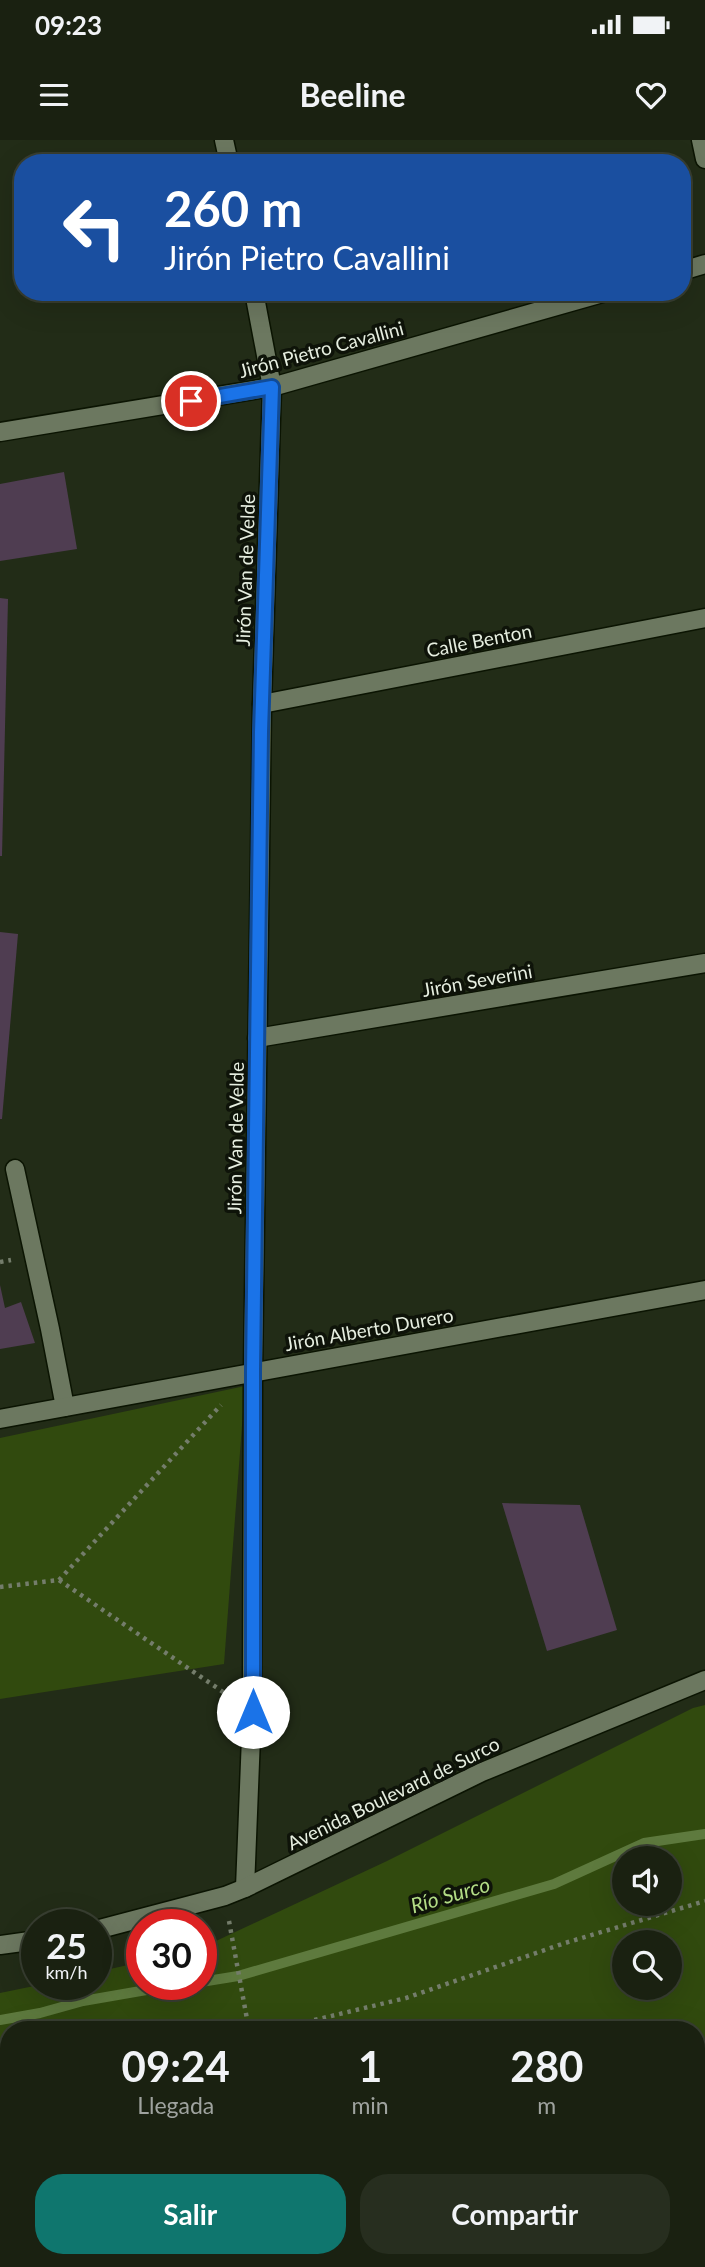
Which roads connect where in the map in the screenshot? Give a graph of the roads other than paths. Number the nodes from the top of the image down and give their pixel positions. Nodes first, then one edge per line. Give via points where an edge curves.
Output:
1 (701, 140) edge
2 (705, 159) edge
3 (256, 301) edge
4 (574, 301) edge
5 (272, 387) junction
6 (0, 432) edge
7 (705, 618) edge
8 (262, 704) junction
9 (705, 963) edge
10 (257, 1038) junction
11 (15, 1169) dead end
12 (705, 1290) edge
13 (253, 1371) junction
14 (65, 1406) junction
15 (0, 1419) edge
16 (705, 1681) edge
17 (245, 1888) junction
18 (112, 1926) edge
19 (21, 1942) edge
20 (0, 1945) edge

1 - 2 street
3 - 5 street, Jirón Van de Velde
4 - 5 street, Jirón Pietro Cavallini
5 - 6 street, Jirón Pietro Cavallini
5 - 8 street, Jirón Van de Velde
7 - 8 street, Calle Benton
8 - 10 street, Jirón Van de Velde
9 - 10 street, Jirón Severini
10 - 13 street, Jirón Van de Velde
11 - 14 street
12 - 13 street, Jirón Alberto Durero
13 - 14 street, Jirón Alberto Durero
13 - 17 street, Jirón Van de Velde via 253,1712
14 - 15 street, Jirón Alberto Durero
16 - 17 street, Avenida Boulevard de Surco via 482,1772
17 - 18 street, Avenida Boulevard de Surco
19 - 20 street

